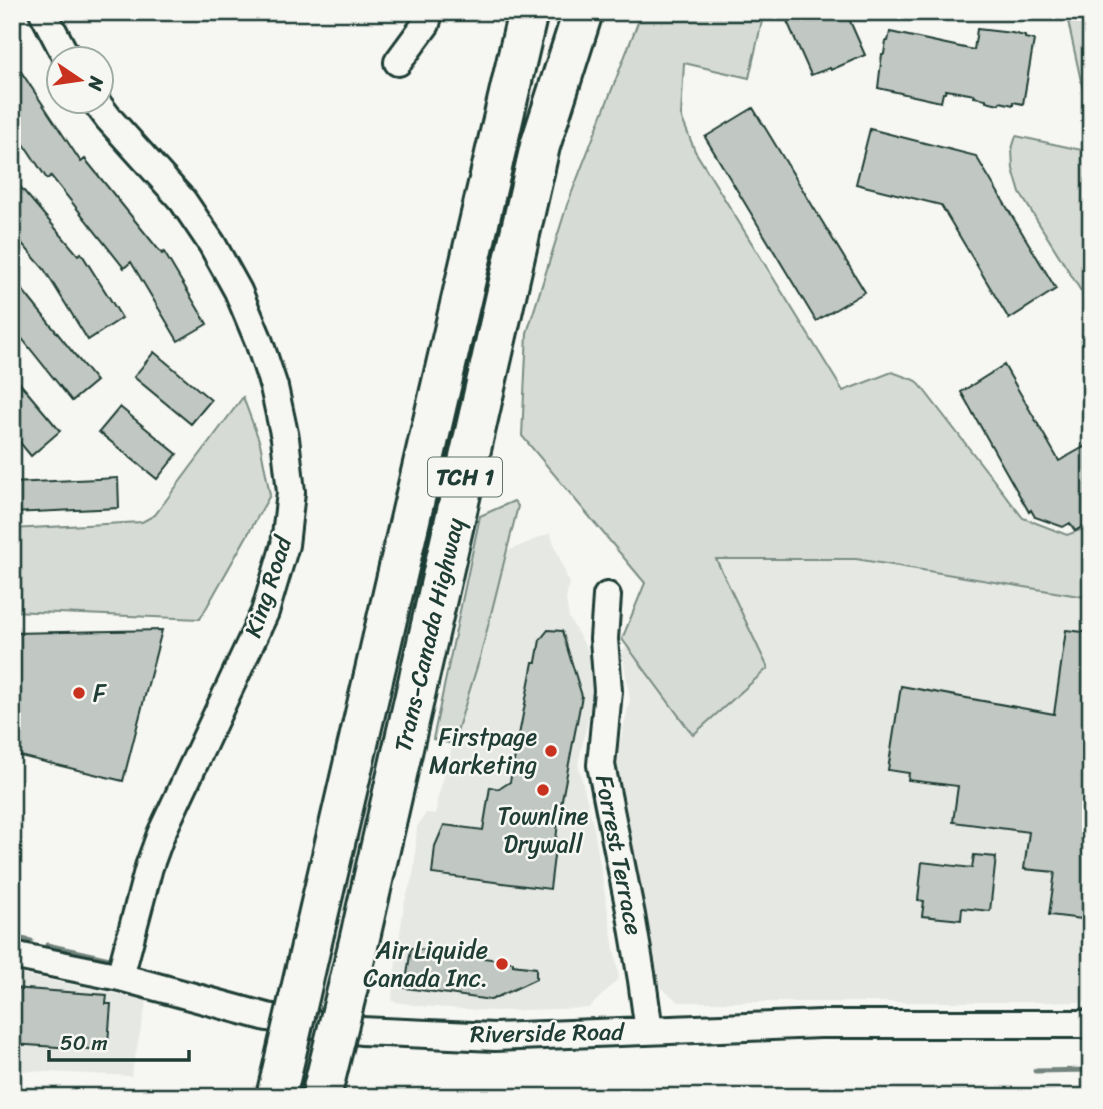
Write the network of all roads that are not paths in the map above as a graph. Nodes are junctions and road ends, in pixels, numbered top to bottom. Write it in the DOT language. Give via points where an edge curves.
graph roads {
  1 [pos="43,12"];
  2 [pos="429,12"];
  3 [pos="528,12"];
  4 [pos="583,12"];
  5 [pos="61,46"];
  6 [pos="398,62"];
  7 [pos="107,116"];
  8 [pos="607,596"];
  9 [pos="12,955"];
  10 [pos="121,977"];
  11 [pos="1091,1024"];
  12 [pos="649,1031"];
  13 [pos="276,1097"];
  14 [pos="321,1097"];
  1 -- 5 [label="street"];
  2 -- 6 [label="street" via="426,24"];
  3 -- 13 [label="highway, Trans-Canada Highway / TCH 1, bridge"];
  4 -- 14 [label="highway, Trans-Canada Highway / TCH 1, bridge" via="540,146"];
  7 -- 10 [label="street, King Road" via="183,201 238,291 274,387 291,492 285,545 265,612 161,834"];
  8 -- 12 [label="street, Forrest Terrace" via="608,691 601,765"];
  9 -- 10 [label="street, Riverside Road"];
  10 -- 12 [label="street, Riverside Road" via="267,1017 361,1031 495,1037"];
  11 -- 12 [label="street, Riverside Road" via="820,1024"];
}
